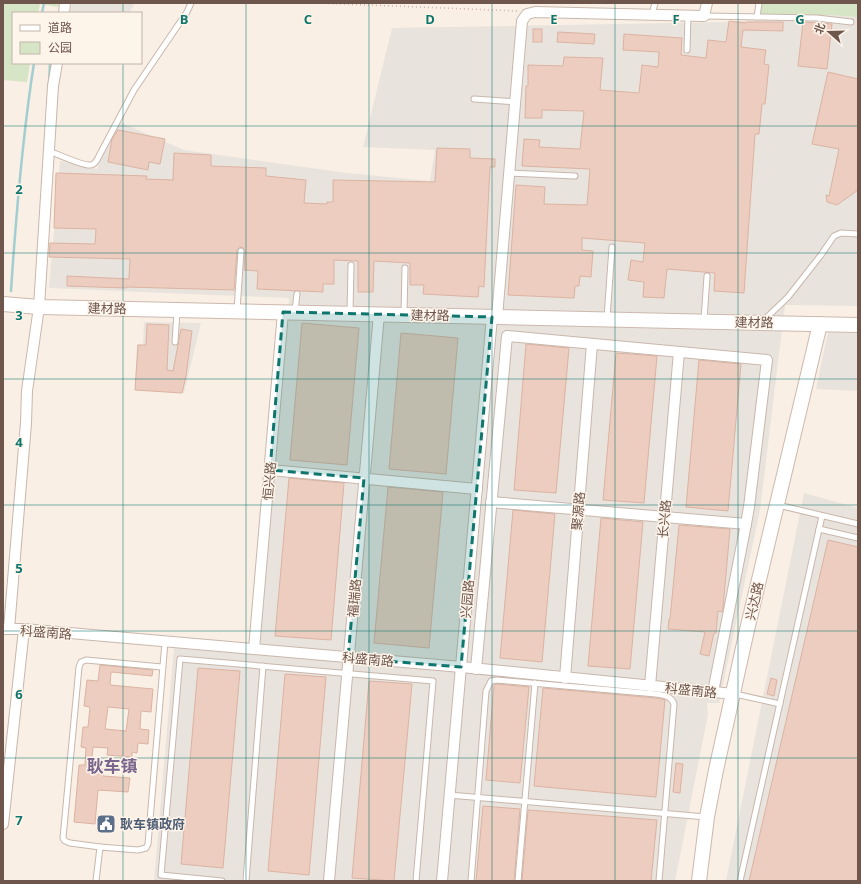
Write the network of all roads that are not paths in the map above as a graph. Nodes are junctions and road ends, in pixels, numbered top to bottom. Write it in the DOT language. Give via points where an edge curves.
graph roads {
  1 [pos="191,3"];
  2 [pos="655,3"];
  3 [pos="707,3"];
  4 [pos="759,3"];
  5 [pos="652,14"];
  6 [pos="688,15"];
  7 [pos="704,16"];
  8 [pos="757,17"];
  9 [pos="851,22"];
  10 [pos="687,50"];
  11 [pos="57,64"];
  12 [pos="474,99"];
  13 [pos="516,102"];
  14 [pos="49,151"];
  15 [pos="509,173"];
  16 [pos="575,176"];
  17 [pos="858,234"];
  18 [pos="612,247"];
  19 [pos="241,251"];
  20 [pos="351,265"];
  21 [pos="405,268"];
  22 [pos="708,276"];
  23 [pos="297,294"];
  24 [pos="3,304"];
  25 [pos="39,307"];
  26 [pos="177,310"];
  27 [pos="237,311"];
  28 [pos="289,312"];
  29 [pos="350,314"];
  30 [pos="379,314"];
  31 [pos="404,315"];
  32 [pos="494,317"];
  33 [pos="607,319"];
  34 [pos="704,321"];
  35 [pos="761,323"];
  36 [pos="820,324"];
  37 [pos="858,325"];
  38 [pos="175,342"];
  39 [pos="592,344"];
  40 [pos="679,352"];
  41 [pos="270,470"];
  42 [pos="364,478"];
  43 [pos="477,489"];
  44 [pos="491,502"];
  45 [pos="777,505"];
  46 [pos="578,510"];
  47 [pos="822,516"];
  48 [pos="665,517"];
  49 [pos="746,524"];
  50 [pos="858,524"];
  51 [pos="820,529"];
  52 [pos="858,538"];
  53 [pos="6,629"];
  54 [pos="24,629"];
  55 [pos="165,642"];
  56 [pos="254,649"];
  57 [pos="348,658"];
  58 [pos="262,666"];
  59 [pos="162,667"];
  60 [pos="461,668"];
  61 [pos="476,669"];
  62 [pos="347,673"];
  63 [pos="565,678"];
  64 [pos="535,683"];
  65 [pos="650,686"];
  66 [pos="713,692"];
  67 [pos="734,694"];
  68 [pos="780,704"];
  69 [pos="449,795"];
  70 [pos="477,798"];
  71 [pos="524,802"];
  72 [pos="665,813"];
  73 [pos="708,817"];
  74 [pos="3,824"];
  75 [pos="100,846"];
  76 [pos="96,881"];
  77 [pos="222,881"];
  78 [pos="246,881"];
  79 [pos="329,881"];
  80 [pos="416,881"];
  81 [pos="442,881"];
  82 [pos="470,881"];
  83 [pos="518,881"];
  84 [pos="660,881"];
  85 [pos="699,881"];
  86 [pos="740,881"];
  1 -- 14 [label="lane" via="134,90 94,164 83,164"];
  2 -- 5 [label="lane"];
  3 -- 7 [label="street"];
  4 -- 8 [label="lane"];
  5 -- 6 [label="street"];
  5 -- 13 [label="street, 兴园路" via="527,14 522,21"];
  6 -- 7 [label="street"];
  6 -- 10 [label="lane"];
  7 -- 8 [label="lane"];
  8 -- 9 [label="lane" via="817,18"];
  11 -- 14 [label="street"];
  12 -- 13 [label="lane"];
  13 -- 15 [label="street, 兴园路"];
  14 -- 25 [label="street"];
  15 -- 16 [label="lane"];
  15 -- 32 [label="street, 兴园路"];
  17 -- 35 [label="lane" via="841,232 834,236 788,297"];
  18 -- 33 [label="lane"];
  19 -- 27 [label="lane"];
  20 -- 29 [label="lane"];
  21 -- 31 [label="lane"];
  22 -- 34 [label="lane"];
  23 -- 28 [label="lane"];
  24 -- 25 [label="street, 建材路"];
  25 -- 26 [label="street, 建材路"];
  25 -- 53 [label="street" via="27,391"];
  26 -- 27 [label="street, 建材路"];
  26 -- 38 [label="lane"];
  27 -- 28 [label="street, 建材路"];
  28 -- 29 [label="street, 建材路"];
  28 -- 41 [label="street, 恒兴路"];
  29 -- 30 [label="street, 建材路"];
  30 -- 31 [label="street, 建材路"];
  30 -- 42 [label="street, 福瑞路"];
  31 -- 32 [label="street, 建材路"];
  32 -- 33 [label="street, 建材路"];
  32 -- 43 [label="street, 兴园路"];
  33 -- 34 [label="street, 建材路"];
  34 -- 35 [label="street, 建材路"];
  35 -- 36 [label="street, 建材路"];
  36 -- 37 [label="street, 建材路"];
  36 -- 45 [label="street, 兴达路"];
  39 -- 40 [label="street"];
  39 -- 44 [label="street" via="507,336"];
  39 -- 46 [label="street, 聚源路"];
  40 -- 48 [label="street, 长兴路"];
  40 -- 49 [label="street" via="766,360"];
  41 -- 42 [label="street"];
  41 -- 56 [label="street, 恒兴路"];
  42 -- 43 [label="street"];
  42 -- 57 [label="street, 福瑞路"];
  43 -- 60 [label="street, 兴园路"];
  44 -- 46 [label="street"];
  44 -- 61 [label="street"];
  45 -- 47 [label="lane"];
  45 -- 67 [label="street, 兴达路"];
  46 -- 48 [label="street"];
  46 -- 63 [label="street, 聚源路"];
  47 -- 50 [label="lane"];
  47 -- 51 [label="lane"];
  48 -- 49 [label="street"];
  48 -- 65 [label="street, 长兴路"];
  49 -- 66 [label="street"];
  51 -- 52 [label="lane"];
  51 -- 68 [label="lane"];
  53 -- 54 [label="street, 科盛南路"];
  54 -- 55 [label="street, 科盛南路"];
  54 -- 74 [label="street"];
  55 -- 56 [label="street, 科盛南路"];
  55 -- 59 [label="lane"];
  56 -- 57 [label="street, 科盛南路"];
  57 -- 60 [label="street, 科盛南路"];
  57 -- 62 [label="street, 福瑞路"];
  58 -- 62 [label="lane"];
  58 -- 77 [label="lane" via="180,659 161,875"];
  58 -- 78 [label="lane"];
  59 -- 75 [label="lane" via="148,844 146,848 138,850"];
  59 -- 75 [label="lane" via="86,660 79,666 63,838 70,843"];
  60 -- 61 [label="street, 科盛南路"];
  60 -- 69 [label="street, 兴园路"];
  61 -- 63 [label="street, 科盛南路"];
  62 -- 79 [label="street, 福瑞路"];
  62 -- 80 [label="lane" via="433,680"];
  63 -- 65 [label="street, 科盛南路"];
  64 -- 70 [label="lane" via="497,680 488,686"];
  64 -- 71 [label="lane"];
  64 -- 72 [label="lane" via="664,695 673,701"];
  65 -- 66 [label="street, 科盛南路"];
  66 -- 67 [label="street, 科盛南路"];
  67 -- 68 [label="lane"];
  67 -- 73 [label="street, 兴达路"];
  68 -- 86 [label="lane"];
  69 -- 70 [label="lane"];
  69 -- 81 [label="street, 兴园路"];
  70 -- 71 [label="lane"];
  70 -- 82 [label="lane"];
  71 -- 72 [label="lane"];
  71 -- 83 [label="lane"];
  72 -- 73 [label="lane"];
  72 -- 84 [label="lane"];
  73 -- 85 [label="street, 兴达路"];
  75 -- 76 [label="lane"];
}
